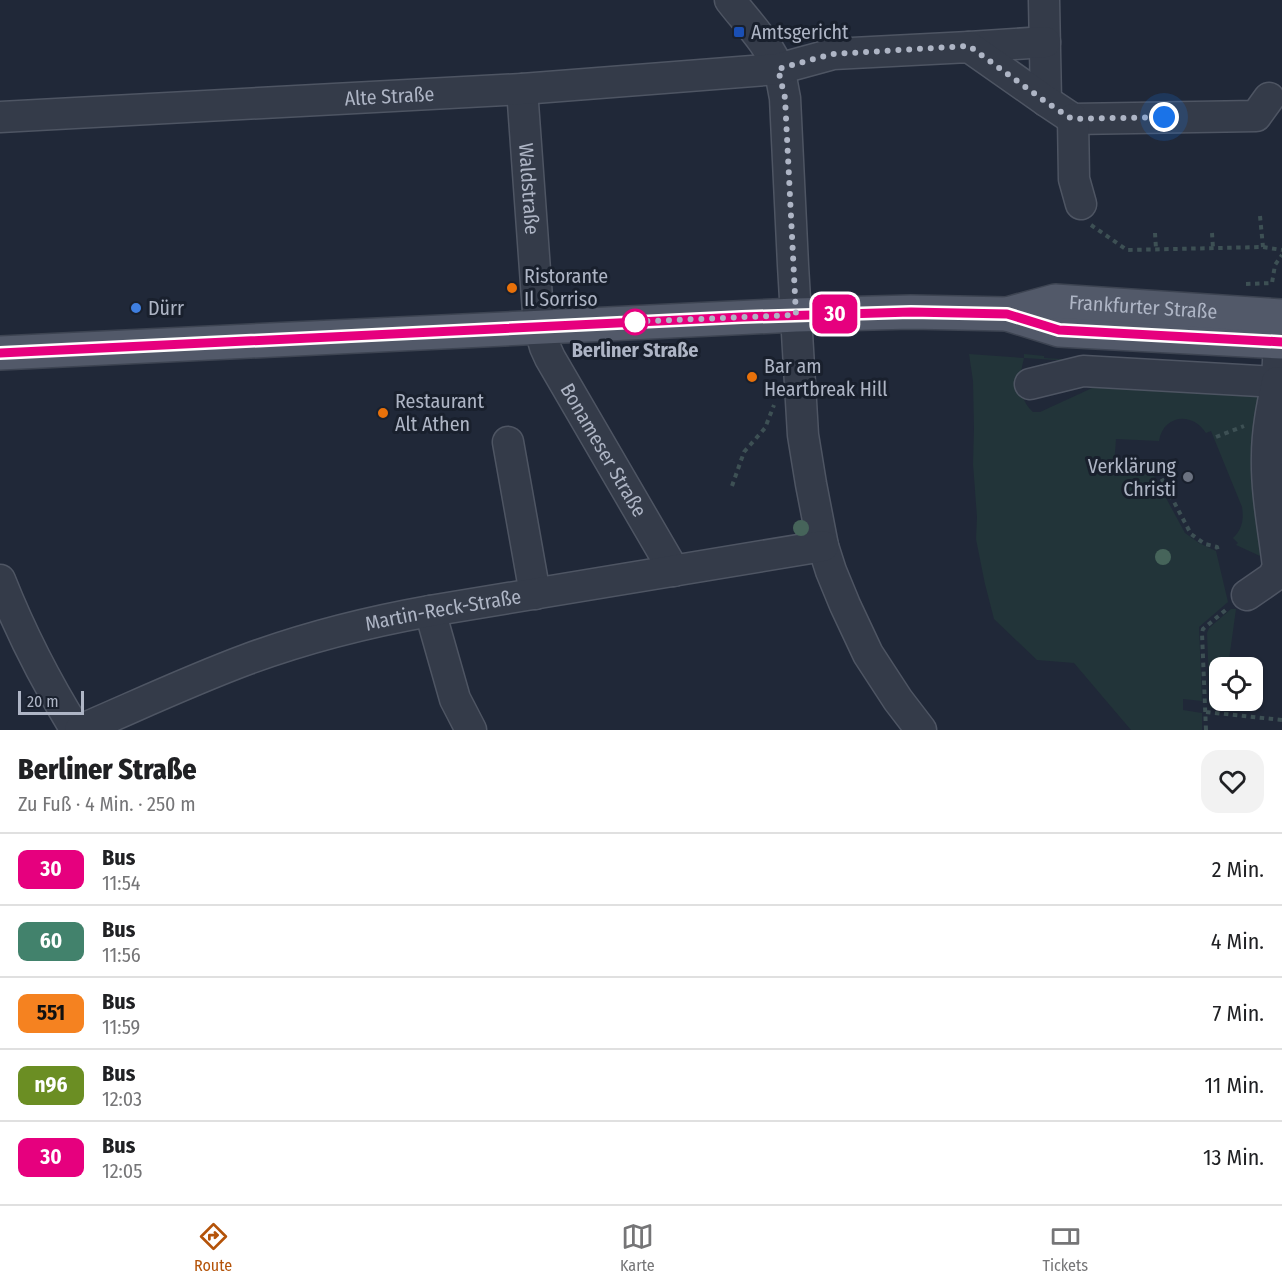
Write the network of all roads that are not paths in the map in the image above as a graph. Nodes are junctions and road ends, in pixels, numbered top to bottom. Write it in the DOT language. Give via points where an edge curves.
graph roads {
  1 [pos="730,0"];
  2 [pos="1044,0"];
  3 [pos="1045,42"];
  4 [pos="969,46"];
  5 [pos="778,69"];
  6 [pos="522,89"];
  7 [pos="1269,98"];
  8 [pos="1046,102"];
  9 [pos="0,117"];
  10 [pos="1072,119"];
  11 [pos="1081,204"];
  12 [pos="796,315"];
  13 [pos="539,326"];
  14 [pos="1281,329"];
  15 [pos="0,352"];
  16 [pos="1277,382"];
  17 [pos="1030,384"];
  18 [pos="508,442"];
  19 [pos="823,546"];
  20 [pos="674,571"];
  21 [pos="0,580"];
  22 [pos="535,594"];
  23 [pos="1247,595"];
  24 [pos="430,611"];
  25 [pos="78,730"];
  26 [pos="471,730"];
  27 [pos="921,730"];
  1 -- 5 [label="street" via="757,33"];
  2 -- 3 [label="street"];
  3 -- 4 [label="street, Alte Straße"];
  3 -- 8 [label="street"];
  4 -- 5 [label="street, Alte Straße" via="832,54"];
  4 -- 8 [label="street"];
  5 -- 6 [label="street, Alte Straße"];
  5 -- 12 [label="street" via="785,98"];
  6 -- 9 [label="street, Alte Straße"];
  6 -- 13 [label="street, Waldstraße"];
  7 -- 10 [label="street" via="1256,116"];
  8 -- 10 [label="street"];
  10 -- 11 [label="street" via="1074,179"];
  12 -- 13 [label="main road, Frankfurter Straße"];
  12 -- 14 [label="main road, Frankfurter Straße" via="1007,314 1055,302"];
  12 -- 19 [label="street" via="806,453"];
  13 -- 15 [label="main road, Frankfurter Straße"];
  13 -- 20 [label="street, Bonameser Straße" via="550,358"];
  14 -- 16 [label="street"];
  16 -- 17 [label="street" via="1083,371"];
  16 -- 23 [label="street" via="1267,456 1278,567 1273,577"];
  18 -- 22 [label="street"];
  19 -- 20 [label="street, Martin-Reck-Straße"];
  19 -- 27 [label="street" via="868,654"];
  20 -- 22 [label="street, Martin-Reck-Straße"];
  21 -- 25 [label="street" via="35,659"];
  22 -- 24 [label="street, Martin-Reck-Straße"];
  24 -- 25 [label="street, Martin-Reck-Straße" via="338,630 269,652"];
  24 -- 26 [label="street" via="455,699"];
}
